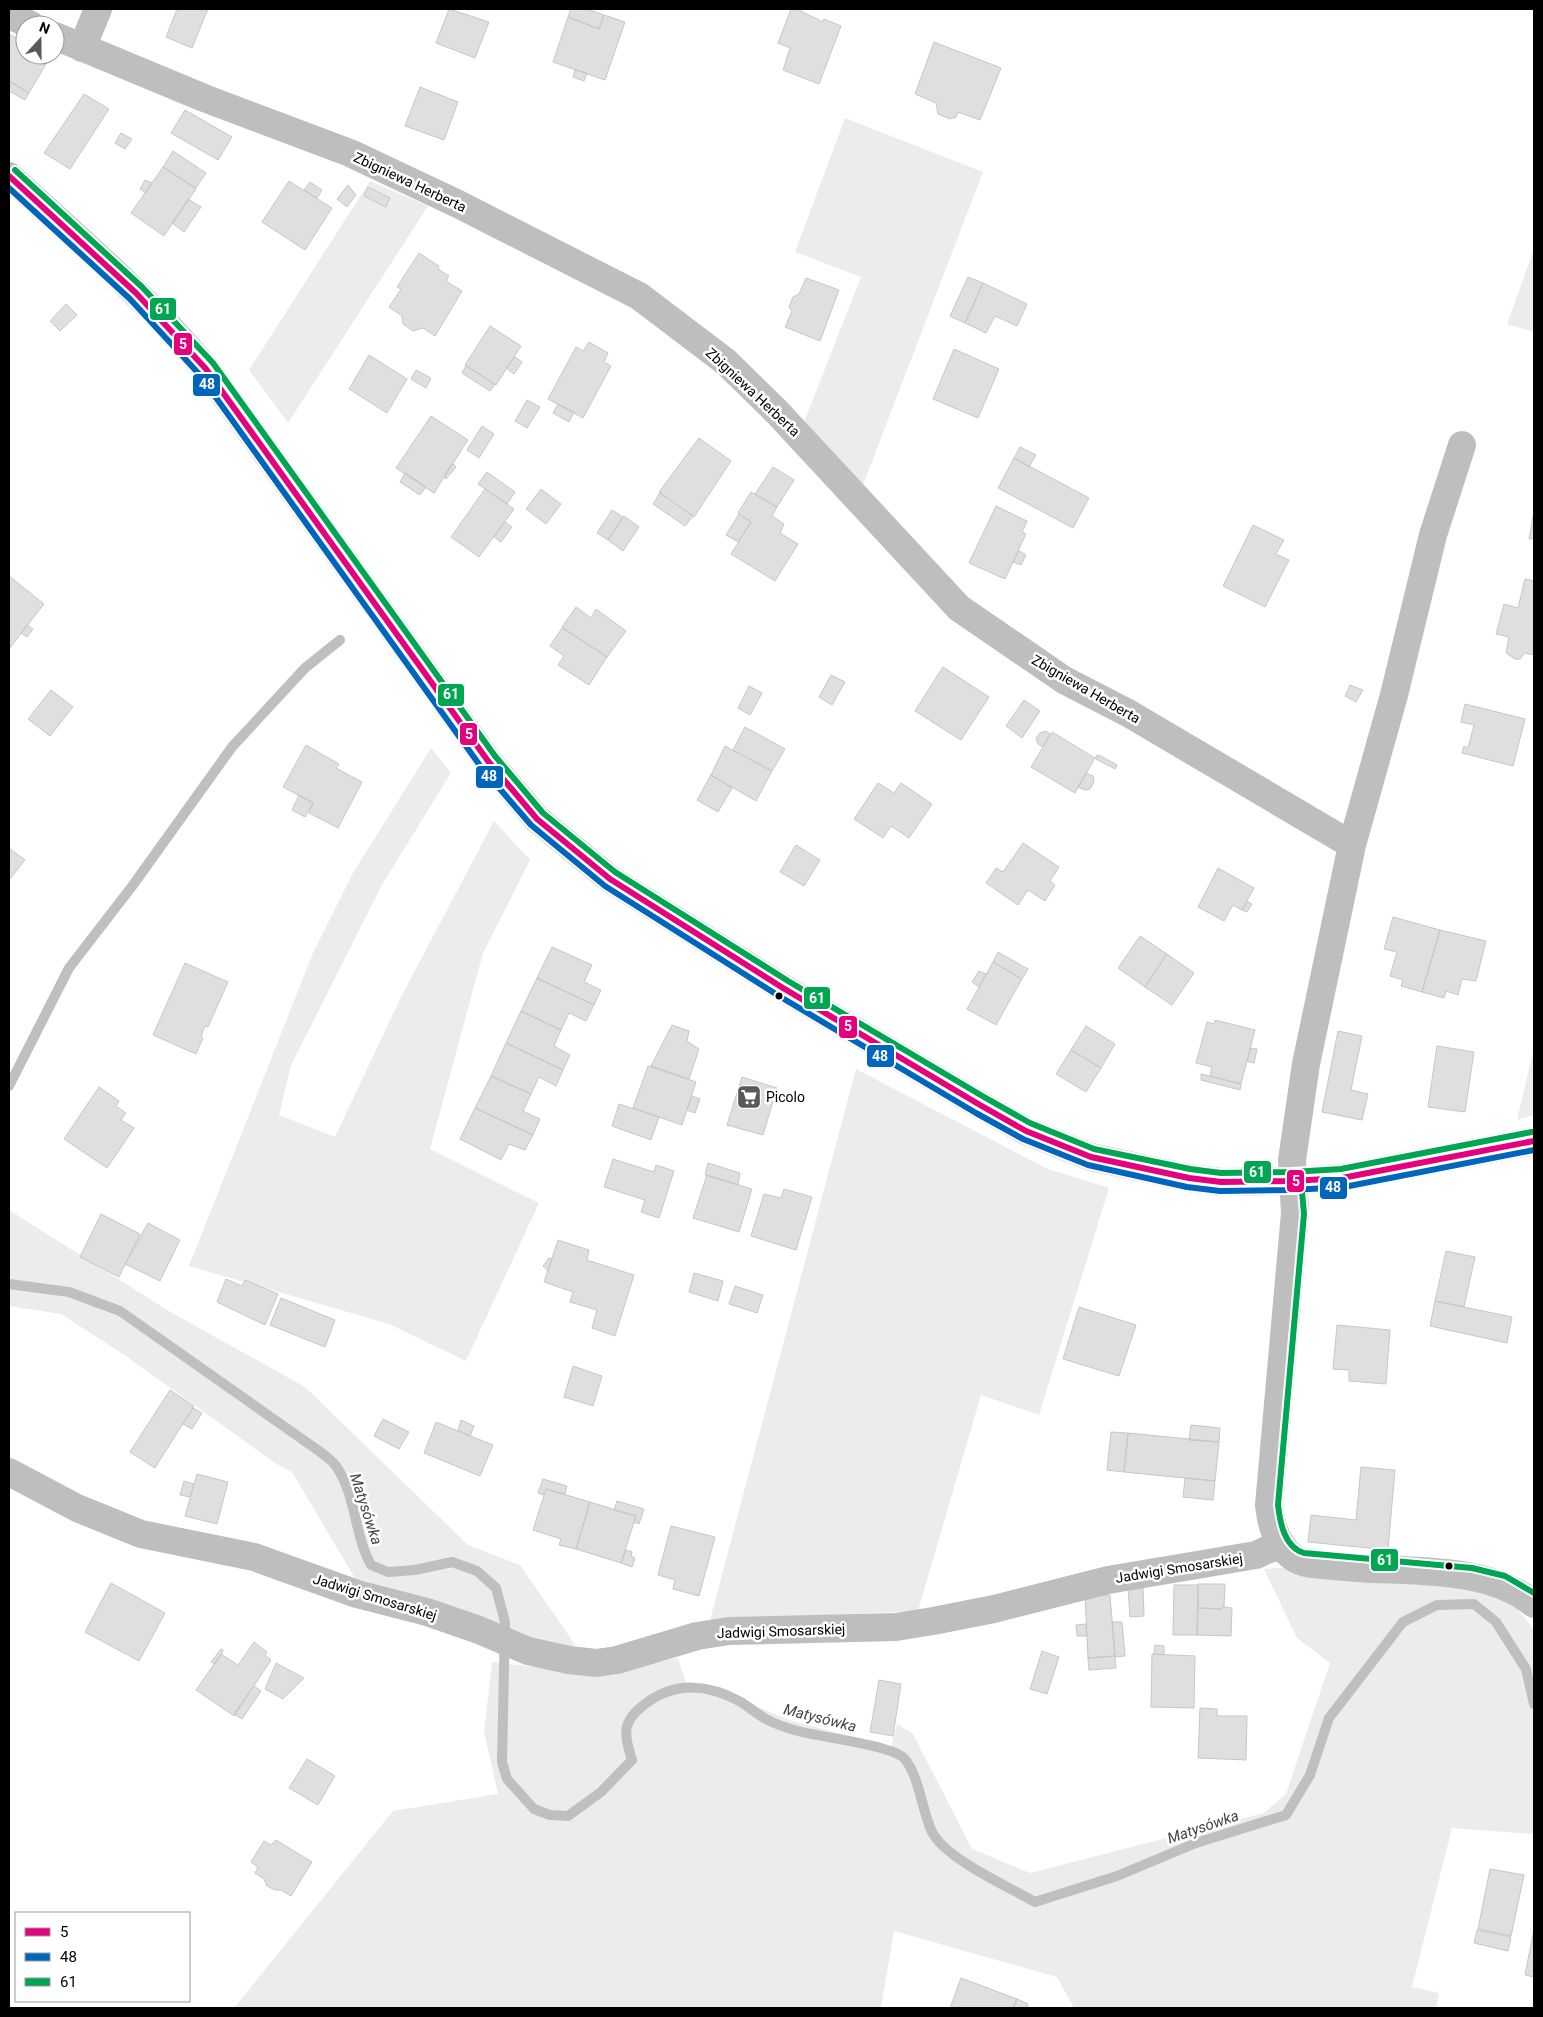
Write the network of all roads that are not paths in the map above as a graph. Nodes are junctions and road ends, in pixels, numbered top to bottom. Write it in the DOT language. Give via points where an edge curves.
graph roads {
  1 [pos="98,9"];
  2 [pos="65,40"];
  3 [pos="82,48"];
  4 [pos="9,176"];
  5 [pos="1462,445"];
  6 [pos="1352,845"];
  7 [pos="1534,1142"];
  8 [pos="1292,1181"];
  9 [pos="9,1472"];
  10 [pos="1280,1544"];
  11 [pos="1534,1604"];
  1 -- 3 [label="street"];
  2 -- 3 [label="street, Zbigniewa Herberta"];
  3 -- 6 [label="street, Zbigniewa Herberta" via="350,153 639,296 726,362 777,412 959,608 1064,680 1128,712"];
  4 -- 8 [label="street" via="132,288 188,347 244,420 488,761 537,818 603,873 679,924 875,1044 1042,1138 1091,1157 1189,1178 1221,1182"];
  5 -- 6 [label="street" via="1433,535 1394,695"];
  6 -- 8 [label="street" via="1306,1064"];
  7 -- 8 [label="street" via="1342,1178"];
  8 -- 10 [label="street" via="1295,1213 1269,1504 1271,1524"];
  9 -- 10 [label="street, Jadwigi Smosarskiej" via="77,1508 141,1534 254,1557 357,1594 427,1612 528,1651 596,1663 617,1660 696,1636 729,1631 896,1627 994,1609 1108,1580 1256,1555"];
  10 -- 11 [label="street" via="1294,1559 1314,1564 1470,1576 1502,1584"];
}
